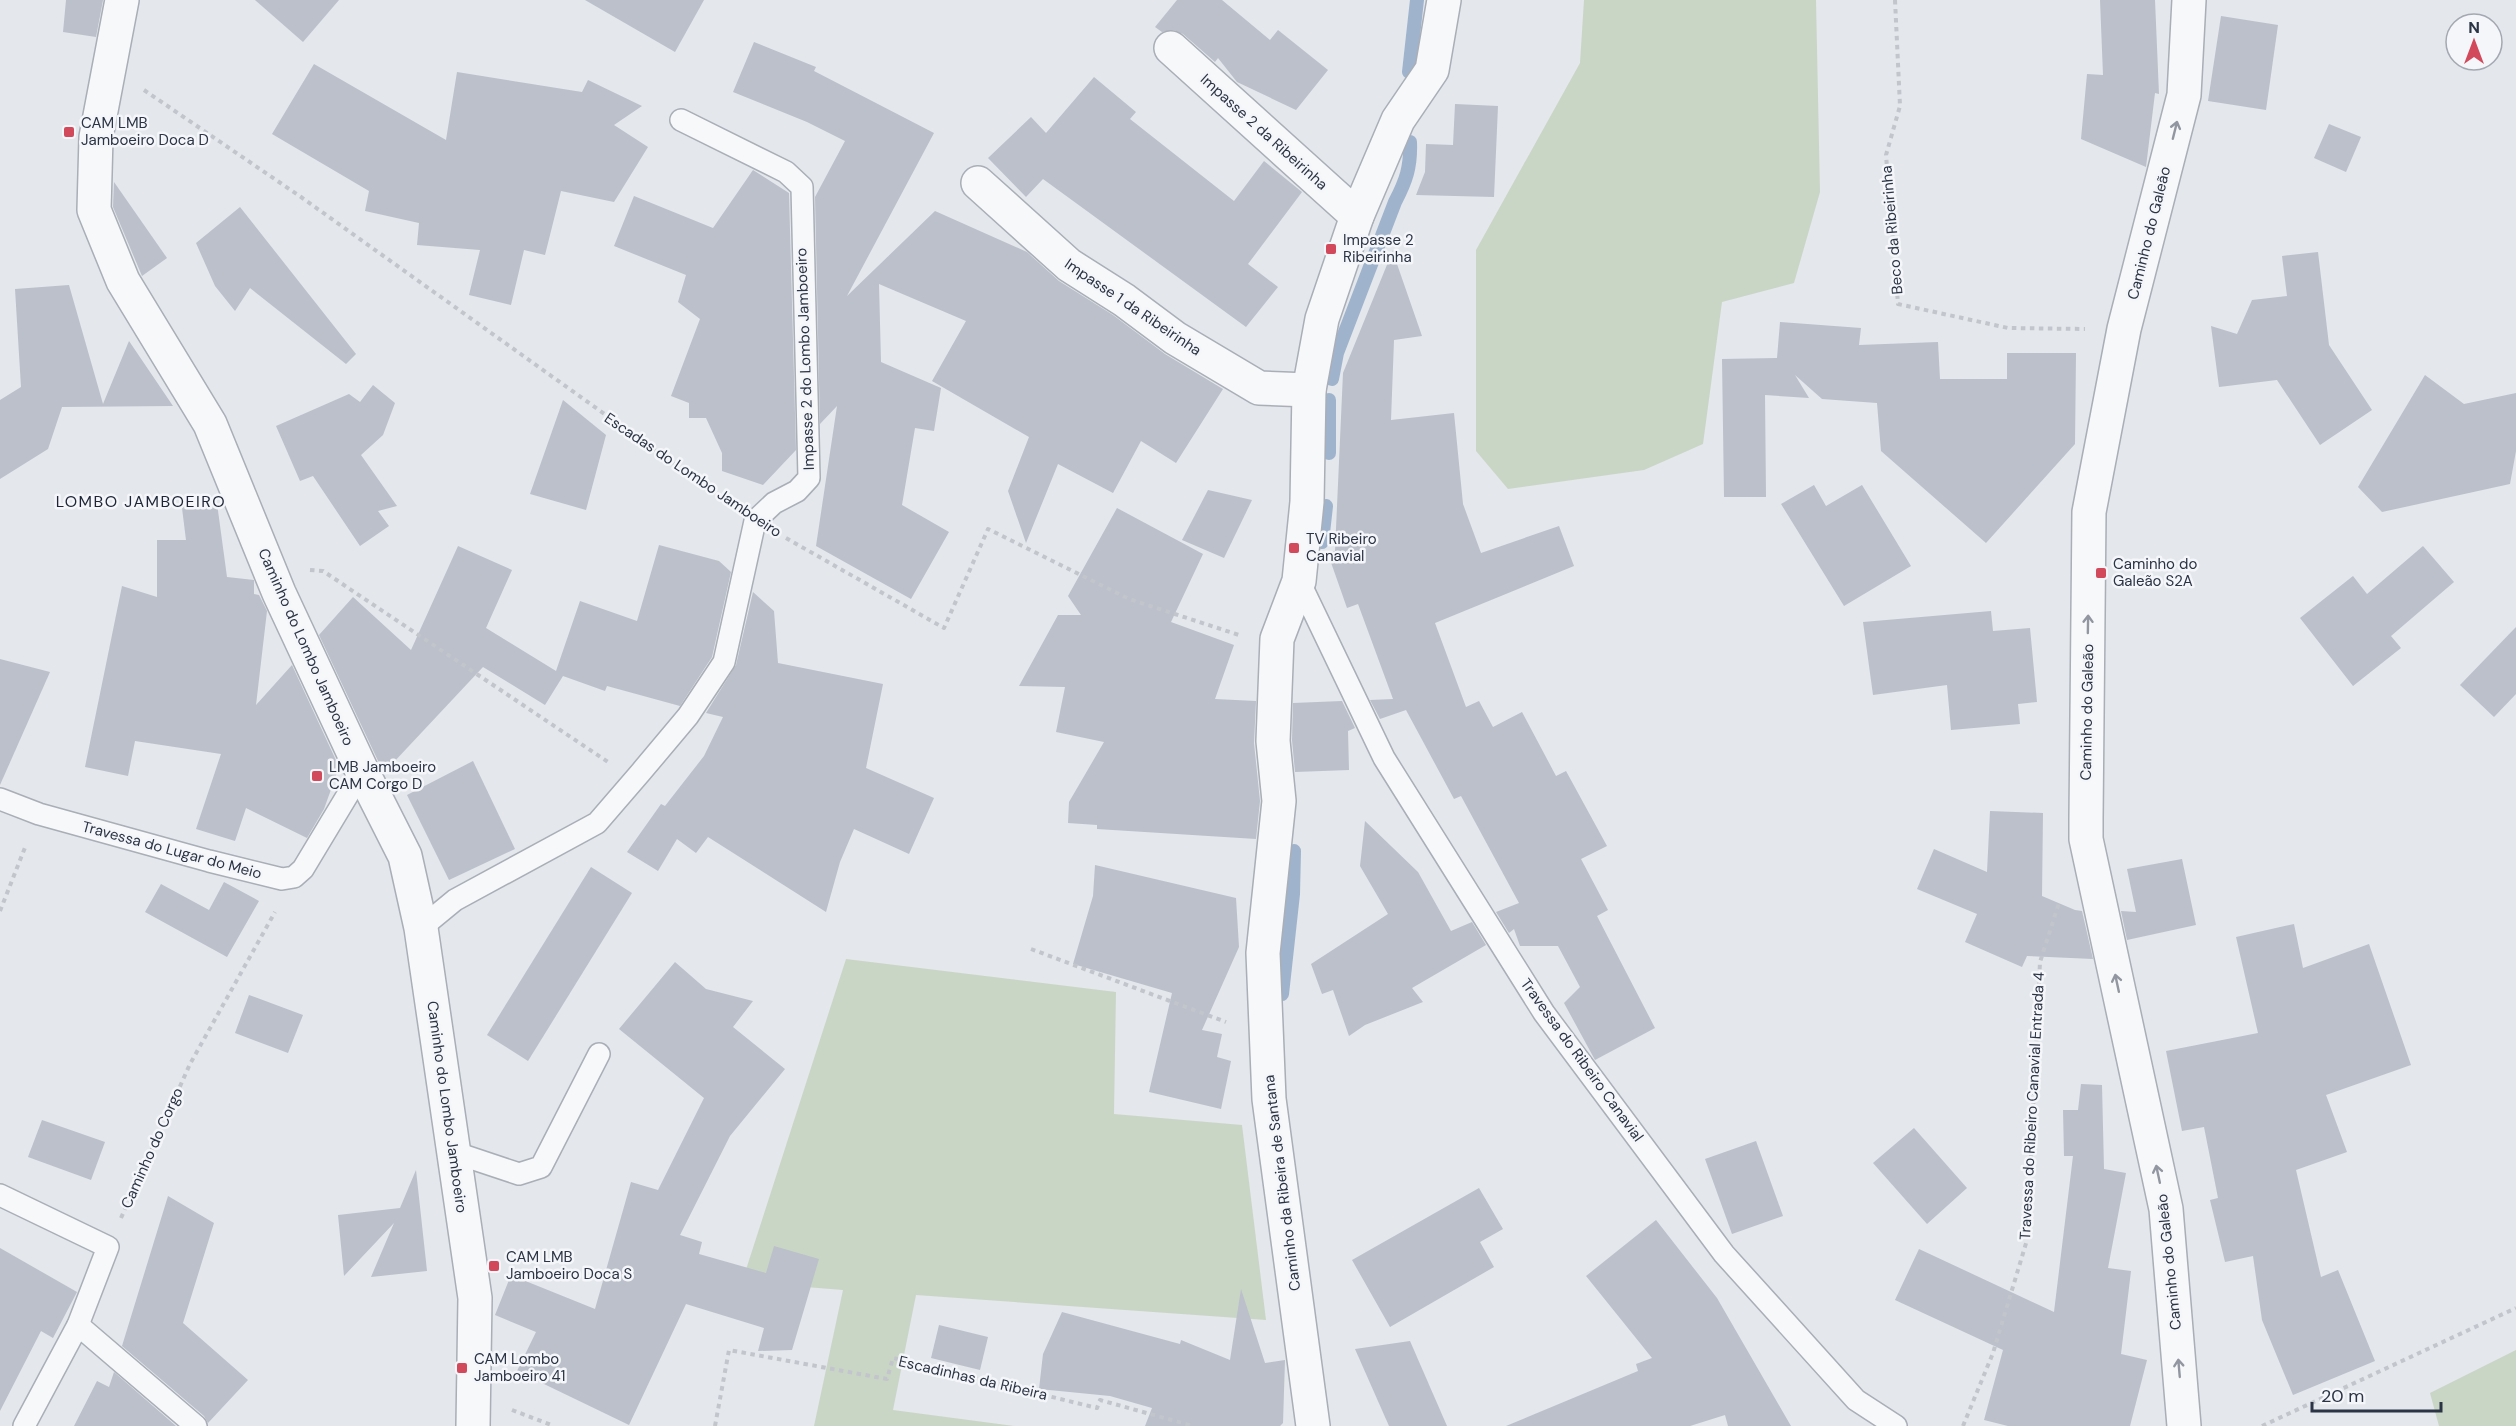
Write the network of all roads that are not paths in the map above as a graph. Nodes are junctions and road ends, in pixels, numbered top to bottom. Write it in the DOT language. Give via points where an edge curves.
graph roads {
  1 [pos="122,0"];
  2 [pos="1444,0"];
  3 [pos="2189,0"];
  4 [pos="1171,48"];
  5 [pos="681,120"];
  6 [pos="978,183"];
  7 [pos="1357,216"];
  8 [pos="1309,390"];
  9 [pos="1299,581"];
  10 [pos="362,771"];
  11 [pos="0,800"];
  12 [pos="421,928"];
  13 [pos="599,1054"];
  14 [pos="453,1152"];
  15 [pos="0,1195"];
  16 [pos="78,1325"];
  17 [pos="24,1426"];
  18 [pos="196,1426"];
  19 [pos="473,1426"];
  20 [pos="1313,1426"];
  21 [pos="1896,1426"];
  22 [pos="2184,1426"];
  1 -- 10 [label="street, Caminho do Lombo Jamboeiro" via="96,137 94,210 123,281 210,424 279,593"];
  2 -- 7 [label="street, Caminho da Ribeira de Santana" via="1432,70 1398,120"];
  22 -- 3 [label="street, Caminho do Galeão, one-way" via="2166,1209 2086,839 2089,512 2124,329 2184,94"];
  4 -- 7 [label="street, Impasse 2 da Ribeirinha"];
  5 -- 12 [label="lane, Impasse 2 do Lombo Jamboeiro" via="786,172 802,188 809,478 755,520 724,662 688,716 635,779 597,823 455,900"];
  6 -- 8 [label="street, Impasse 1 da Ribeirinha" via="1069,265 1175,338 1259,388"];
  7 -- 8 [label="street, Caminho da Ribeira de Santana" via="1322,319"];
  8 -- 9 [label="street, Caminho da Ribeira de Santana" via="1307,502"];
  9 -- 20 [label="street, Caminho da Ribeira de Santana" via="1277,639 1273,741 1279,801 1263,953 1269,1099"];
  9 -- 21 [label="lane, Travessa do Ribeiro Canavial" via="1384,758 1544,1013 1724,1254 1856,1400"];
  10 -- 11 [label="lane, Travessa do Lugar do Meio" via="303,869 294,877 261,876"];
  10 -- 12 [label="street, Caminho do Lombo Jamboeiro" via="405,856"];
  12 -- 14 [label="street, Caminho do Lombo Jamboeiro"];
  13 -- 14 [label="lane" via="541,1167 519,1174"];
  14 -- 19 [label="street, Caminho do Lombo Jamboeiro" via="475,1298"];
  15 -- 16 [label="lane" via="108,1247"];
  16 -- 17 [label="lane"];
  16 -- 18 [label="lane"];
}
